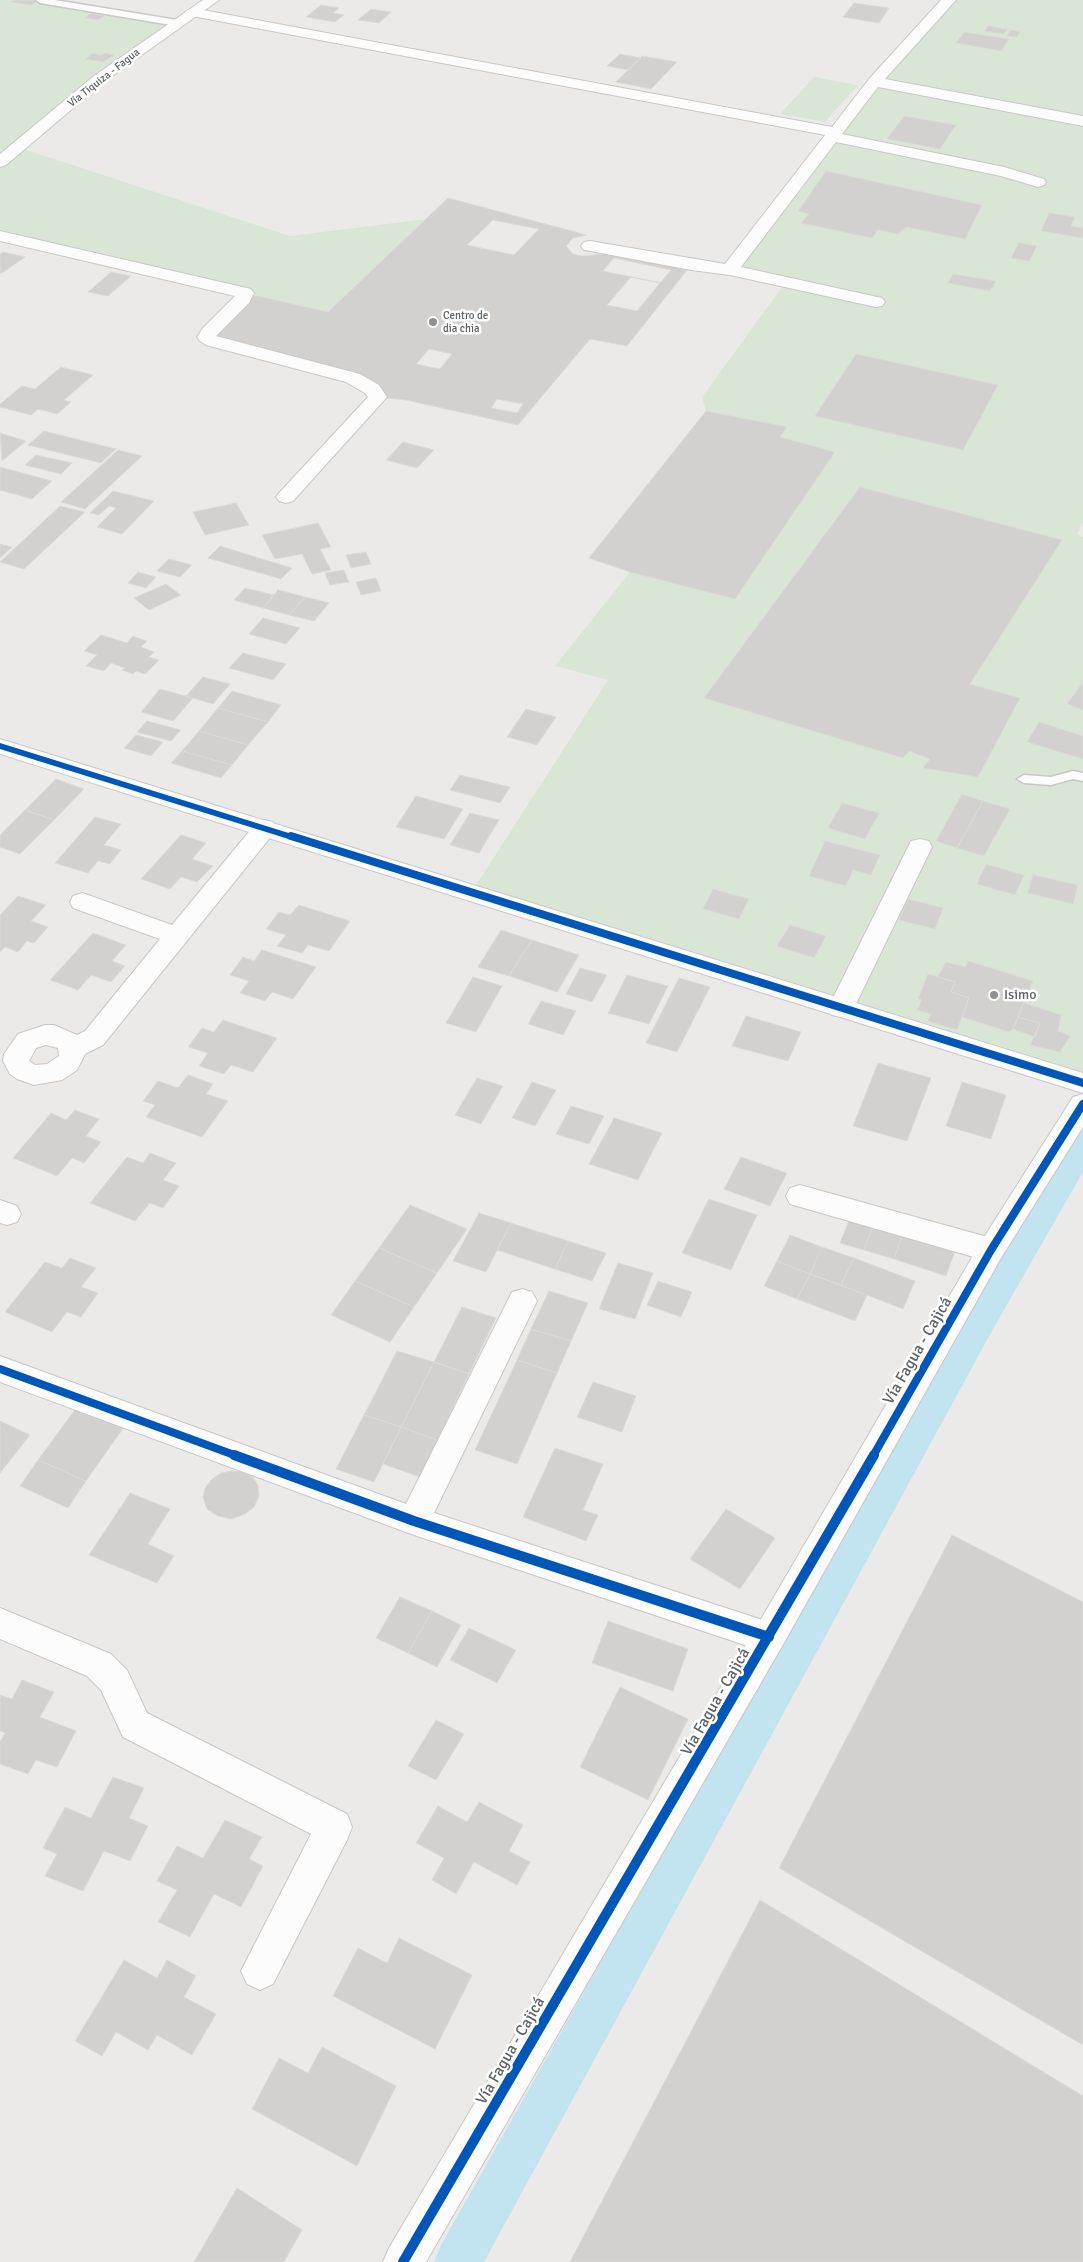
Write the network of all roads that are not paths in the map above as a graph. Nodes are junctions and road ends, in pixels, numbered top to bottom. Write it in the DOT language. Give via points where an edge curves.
graph roads {
  1 [pos="40,0"];
  2 [pos="212,0"];
  3 [pos="949,0"];
  4 [pos="192,12"];
  5 [pos="177,23"];
  6 [pos="874,82"];
  7 [pos="1083,121"];
  8 [pos="834,135"];
  9 [pos="0,162"];
  10 [pos="1038,182"];
  11 [pos="0,236"];
  12 [pos="590,246"];
  13 [pos="730,270"];
  14 [pos="876,302"];
  15 [pos="286,496"];
  16 [pos="0,746"];
  17 [pos="1083,777"];
  18 [pos="1024,779"];
  19 [pos="265,828"];
  20 [pos="920,847"];
  21 [pos="82,902"];
  22 [pos="177,936"];
  23 [pos="841,1008"];
  24 [pos="8,1065"];
  25 [pos="1083,1083"];
  26 [pos="1083,1104"];
  27 [pos="800,1196"];
  28 [pos="991,1250"];
  29 [pos="522,1301"];
  30 [pos="0,1369"];
  31 [pos="414,1521"];
  32 [pos="0,1623"];
  33 [pos="769,1637"];
  34 [pos="260,1971"];
  35 [pos="403,2262"];
  1 -- 5 [label="lane"];
  2 -- 4 [label="street, Vía Tiquiza - Fagua"];
  3 -- 6 [label="street"];
  4 -- 5 [label="street, Vía Tiquiza - Fagua"];
  4 -- 8 [label="street"];
  5 -- 9 [label="street, Vía Tiquiza - Fagua" via="99,79"];
  6 -- 7 [label="street"];
  6 -- 8 [label="street"];
  8 -- 10 [label="street"];
  8 -- 13 [label="street"];
  11 -- 15 [label="street" via="244,293 243,299 209,332 206,337 212,342 353,378 372,388 378,397"];
  12 -- 13 [label="street"];
  13 -- 14 [label="street"];
  16 -- 19 [label="street"];
  17 -- 18 [label="lane" via="1074,775 1051,781"];
  19 -- 22 [label="street"];
  19 -- 23 [label="street"];
  20 -- 23 [label="street"];
  21 -- 22 [label="street"];
  22 -- 24 [label="street" via="94,1038 72,1049 68,1063 53,1073 34,1075"];
  23 -- 25 [label="street"];
  26 -- 28 [label="street, Vía Fagua - Cajicá"];
  27 -- 28 [label="street"];
  28 -- 33 [label="street, Vía Fagua - Cajicá"];
  29 -- 31 [label="street"];
  30 -- 31 [label="street"];
  31 -- 33 [label="street"];
  32 -- 34 [label="street" via="99,1665 115,1681 134,1726 334,1827"];
  33 -- 35 [label="street, Vía Fagua - Cajicá"];
}
